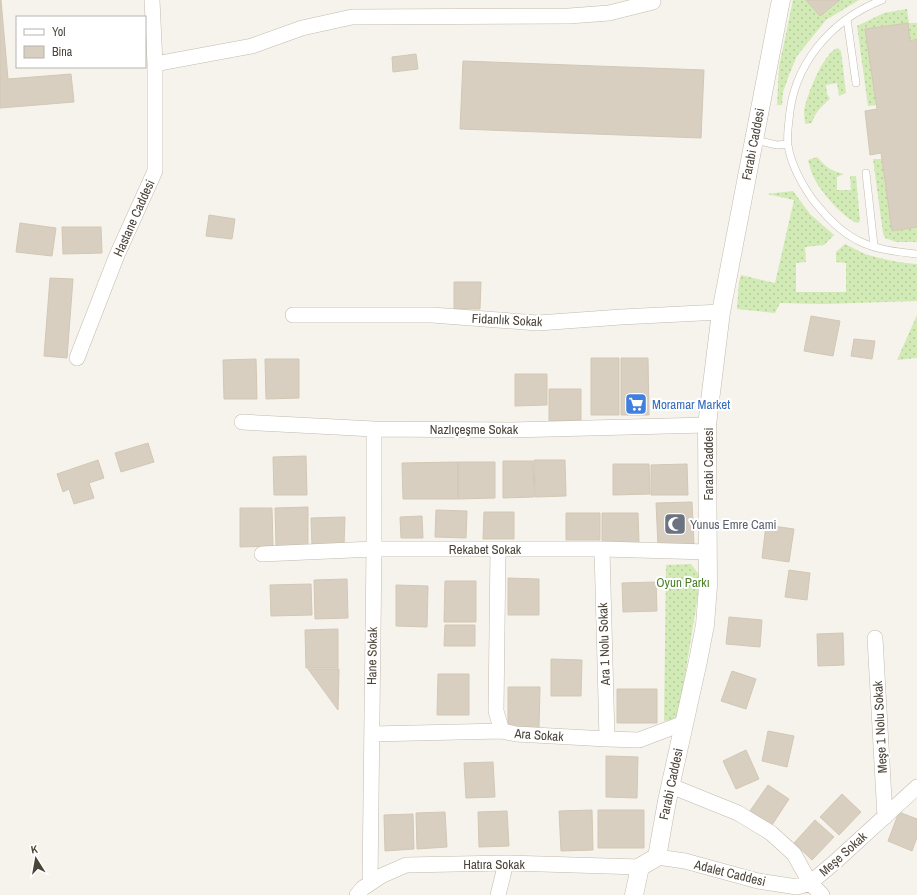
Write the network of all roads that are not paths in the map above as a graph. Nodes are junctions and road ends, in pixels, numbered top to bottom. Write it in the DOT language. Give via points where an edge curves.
graph roads {
  1 [pos="152,0"];
  2 [pos="781,0"];
  3 [pos="882,0"];
  4 [pos="657,1"];
  5 [pos="847,19"];
  6 [pos="155,64"];
  7 [pos="856,83"];
  8 [pos="754,140"];
  9 [pos="788,144"];
  10 [pos="866,173"];
  11 [pos="874,246"];
  12 [pos="917,254"];
  13 [pos="721,312"];
  14 [pos="293,316"];
  15 [pos="77,358"];
  16 [pos="242,422"];
  17 [pos="707,425"];
  18 [pos="374,429"];
  19 [pos="374,549"];
  20 [pos="498,549"];
  21 [pos="602,549"];
  22 [pos="708,552"];
  23 [pos="262,554"];
  24 [pos="875,638"];
  25 [pos="684,723"];
  26 [pos="502,731"];
  27 [pos="372,734"];
  28 [pos="607,739"];
  29 [pos="671,786"];
  30 [pos="917,787"];
  31 [pos="885,817"];
  32 [pos="657,857"];
  33 [pos="506,863"];
  34 [pos="640,867"];
  35 [pos="370,883"];
  36 [pos="810,883"];
  37 [pos="357,895"];
  38 [pos="498,895"];
  39 [pos="634,895"];
  40 [pos="822,895"];
  1 -- 6 [label="street, Hastane Caddesi"];
  2 -- 8 [label="street, Farabi Caddesi"];
  3 -- 5 [label="lane"];
  4 -- 6 [label="street" via="608,13 569,16 352,17 302,28 252,46"];
  5 -- 7 [label="lane"];
  5 -- 9 [label="lane" via="832,30 815,49 800,72 789,110"];
  6 -- 15 [label="street, Hastane Caddesi" via="155,171 117,255"];
  8 -- 9 [label="lane" via="777,146"];
  8 -- 13 [label="street, Farabi Caddesi"];
  9 -- 11 [label="lane" via="794,168 821,210 843,232"];
  10 -- 11 [label="lane"];
  11 -- 12 [label="lane"];
  13 -- 14 [label="street, Fidanlık Sokak" via="538,323 432,315"];
  13 -- 17 [label="street, Farabi Caddesi"];
  16 -- 18 [label="street, Nazlıçeşme Sokak"];
  17 -- 18 [label="street, Nazlıçeşme Sokak" via="511,430"];
  17 -- 22 [label="street, Farabi Caddesi"];
  18 -- 19 [label="street, Hane Sokak"];
  19 -- 20 [label="street, Rekabet Sokak"];
  19 -- 23 [label="street, Rekabet Sokak"];
  19 -- 27 [label="street, Hane Sokak"];
  20 -- 21 [label="street, Rekabet Sokak"];
  20 -- 26 [label="street, Ara Sokak" via="496,711"];
  21 -- 22 [label="street, Rekabet Sokak"];
  21 -- 28 [label="street, Ara 1 Nolu Sokak"];
  22 -- 25 [label="street, Farabi Caddesi" via="705,625"];
  24 -- 31 [label="street, Meşe 1 Nolu Sokak"];
  25 -- 28 [label="street, Ara Sokak" via="639,740"];
  25 -- 29 [label="street, Farabi Caddesi"];
  26 -- 27 [label="street"];
  26 -- 28 [label="street, Ara Sokak"];
  27 -- 35 [label="street, Hane Sokak"];
  29 -- 32 [label="street, Farabi Caddesi"];
  29 -- 36 [label="street, Meşe Sokak" via="738,813 771,834 794,854"];
  30 -- 31 [label="street, Meşe Sokak"];
  31 -- 36 [label="street, Meşe Sokak"];
  32 -- 34 [label="street"];
  32 -- 36 [label="street, Adalet Caddesi" via="685,861 758,881 797,887"];
  33 -- 34 [label="street, Hatıra Sokak"];
  33 -- 35 [label="street, Hatıra Sokak" via="406,865"];
  33 -- 38 [label="street"];
  34 -- 39 [label="street"];
  35 -- 37 [label="street, Hatıra Sokak"];
  36 -- 40 [label="street"];
}
